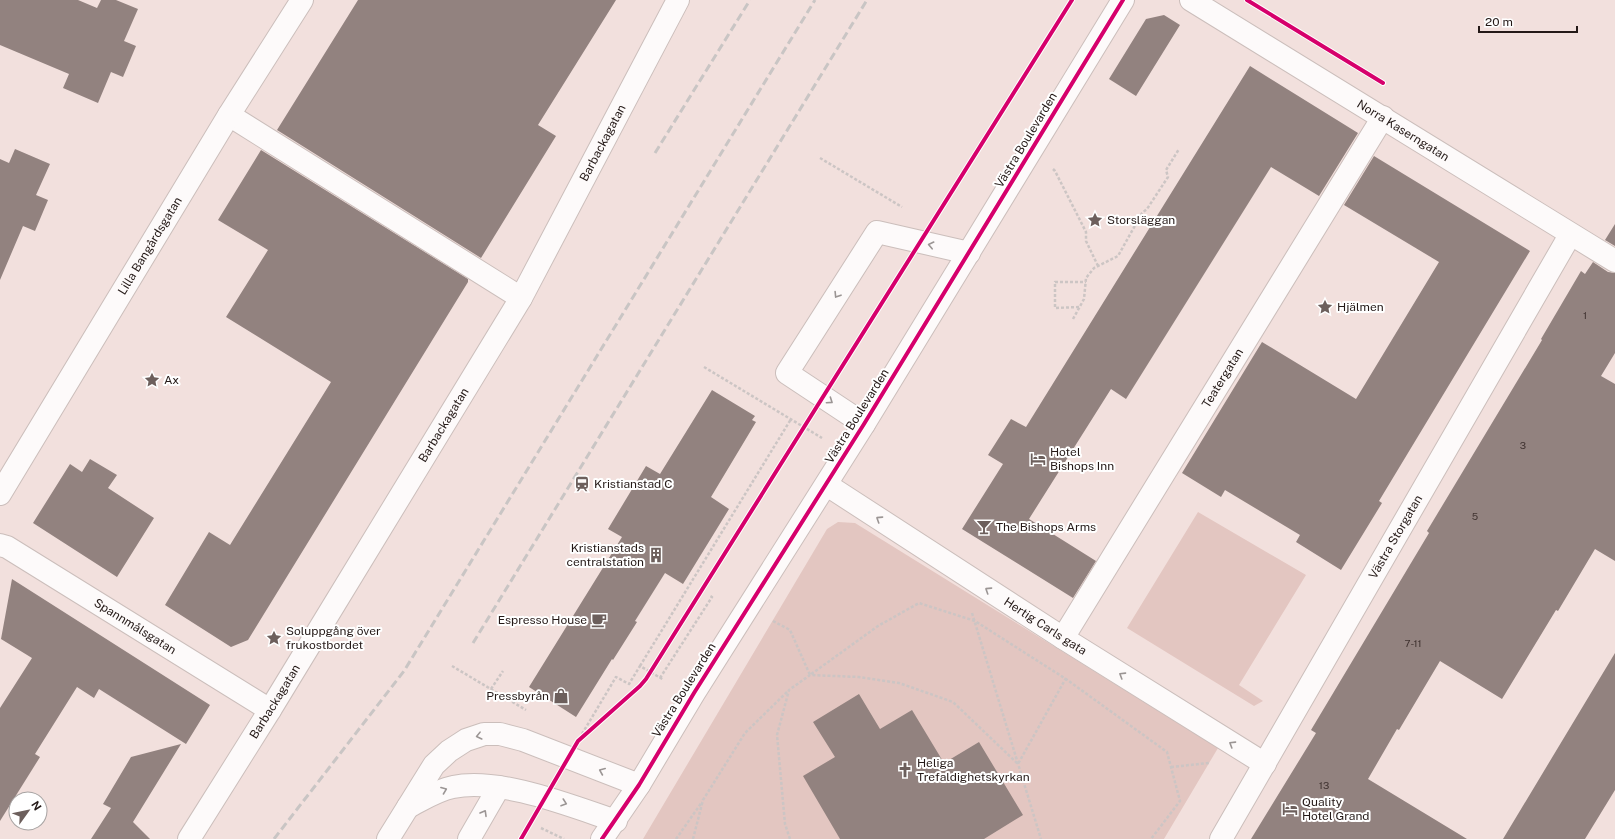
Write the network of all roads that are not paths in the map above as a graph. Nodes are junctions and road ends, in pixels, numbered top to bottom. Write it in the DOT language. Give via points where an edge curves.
graph roads {
  1 [pos="302,0"];
  2 [pos="678,0"];
  3 [pos="1123,0"];
  4 [pos="1191,0"];
  5 [pos="229,115"];
  6 [pos="1383,117"];
  7 [pos="1570,235"];
  8 [pos="969,253"];
  9 [pos="1615,261"];
  10 [pos="521,298"];
  11 [pos="864,424"];
  12 [pos="827,485"];
  13 [pos="0,494"];
  14 [pos="0,545"];
  15 [pos="1063,638"];
  16 [pos="270,710"];
  17 [pos="1265,764"];
  18 [pos="639,785"];
  19 [pos="499,787"];
  20 [pos="408,807"];
  21 [pos="616,821"];
  22 [pos="189,839"];
  23 [pos="388,839"];
  24 [pos="469,839"];
  25 [pos="602,839"];
  26 [pos="1221,839"];
  1 -- 5 [label="street, Lilla Bangårdsgatan"];
  2 -- 10 [label="street, Barbackagatan"];
  3 -- 8 [label="street, Västra Boulevarden"];
  4 -- 6 [label="street, Norra Kaserngatan"];
  5 -- 10 [label="street"];
  5 -- 13 [label="street, Lilla Bangårdsgatan"];
  6 -- 7 [label="street, Norra Kaserngatan"];
  6 -- 15 [label="street, Teatergatan"];
  7 -- 9 [label="street, Norra Kaserngatan"];
  7 -- 17 [label="street, Västra Storgatan"];
  8 -- 11 [label="street, Västra Boulevarden"];
  8 -- 11 [label="street, one-way" via="877,232 787,373"];
  10 -- 16 [label="street, Barbackagatan"];
  11 -- 12 [label="street, Västra Boulevarden"];
  15 -- 12 [label="street, Hertig Carls gata, one-way"];
  12 -- 18 [label="street, Västra Boulevarden" via="694,693"];
  14 -- 16 [label="street, Spannmålsgatan"];
  17 -- 15 [label="street, Hertig Carls gata, one-way"];
  16 -- 22 [label="street, Barbackagatan"];
  17 -- 26 [label="street, Västra Storgatan"];
  18 -- 20 [label="street, one-way" via="523,740 500,734 484,734 466,740 434,765"];
  18 -- 21 [label="street, Västra Boulevarden"];
  20 -- 19 [label="street, one-way" via="452,787 478,784"];
  19 -- 21 [label="street, one-way" via="545,797"];
  24 -- 19 [label="street, one-way"];
  20 -- 23 [label="street"];
  21 -- 25 [label="street, Västra Boulevarden"];
}
